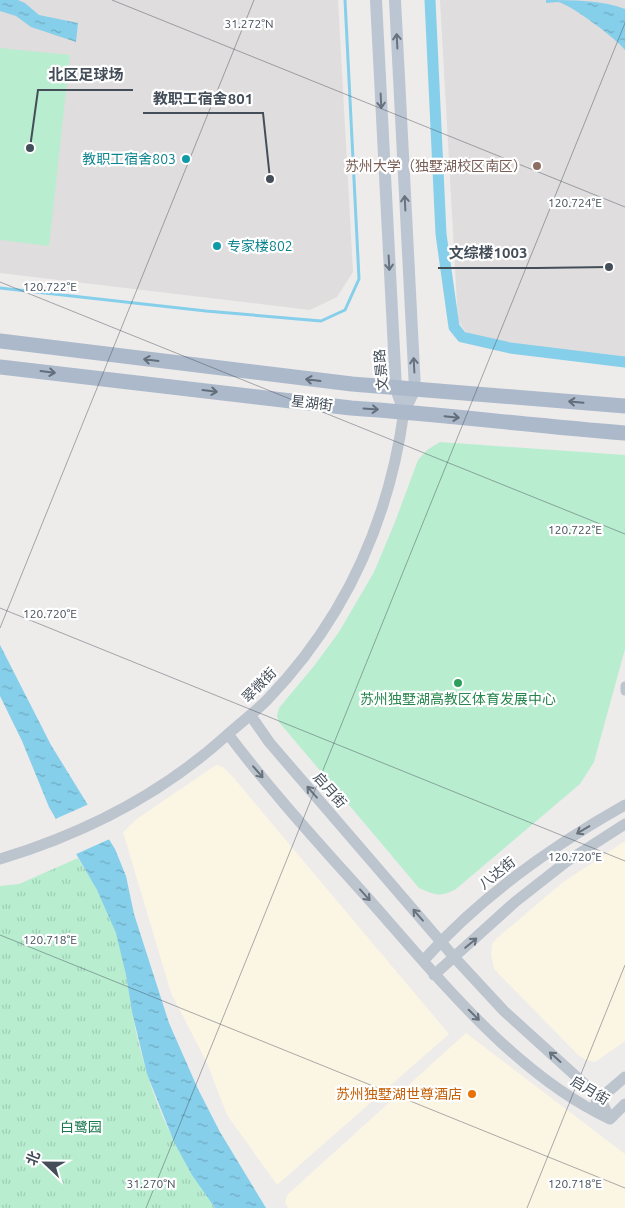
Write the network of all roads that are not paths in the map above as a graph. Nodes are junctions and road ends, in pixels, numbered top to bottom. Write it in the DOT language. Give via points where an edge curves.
graph roads {
  1 [pos="376,0"];
  2 [pos="395,0"];
  3 [pos="0,341"];
  4 [pos="0,367"];
  5 [pos="396,388"];
  6 [pos="415,389"];
  7 [pos="625,406"];
  8 [pos="404,411"];
  9 [pos="625,433"];
  10 [pos="625,686"];
  11 [pos="625,691"];
  12 [pos="251,716"];
  13 [pos="228,734"];
  14 [pos="625,805"];
  15 [pos="625,824"];
  16 [pos="0,859"];
  17 [pos="440,941"];
  18 [pos="454,957"];
  19 [pos="423,961"];
  20 [pos="434,975"];
  21 [pos="625,1077"];
  22 [pos="600,1098"];
  23 [pos="625,1104"];
  24 [pos="587,1108"];
  25 [pos="610,1119"];
  1 -- 5 [label="main road, 文景路, one-way"];
  6 -- 2 [label="main road, one-way"];
  5 -- 3 [label="main road, 星湖街, one-way"];
  4 -- 8 [label="main road, 星湖街, one-way" via="351,408"];
  5 -- 6 [label="main road, 星湖街"];
  5 -- 8 [label="main road, 文景路"];
  7 -- 6 [label="main road, 星湖街, one-way"];
  6 -- 8 [label="main road"];
  8 -- 9 [label="main road, 星湖街, one-way"];
  8 -- 12 [label="street, 翠微街" via="386,496 355,577 309,651"];
  10 -- 11 [label="street"];
  12 -- 13 [label="street, 翠微街"];
  17 -- 12 [label="street, 启月街, one-way" via="269,742"];
  13 -- 16 [label="street, 翠微街" via="174,777 107,816"];
  13 -- 19 [label="street, 启月街, one-way" via="246,759"];
  14 -- 17 [label="street, 八达街, one-way" via="557,846"];
  18 -- 15 [label="street, one-way" via="552,873"];
  17 -- 18 [label="street, 启月街"];
  17 -- 19 [label="street, 八达街"];
  18 -- 20 [label="street"];
  22 -- 18 [label="street, 启月街, one-way" via="504,1011"];
  19 -- 20 [label="street, 启月街"];
  20 -- 24 [label="street, 启月街, one-way" via="533,1070"];
  21 -- 22 [label="street"];
  22 -- 24 [label="street"];
  22 -- 25 [label="street, 启月街"];
  23 -- 25 [label="street"];
  24 -- 25 [label="street, 启月街"];
}
